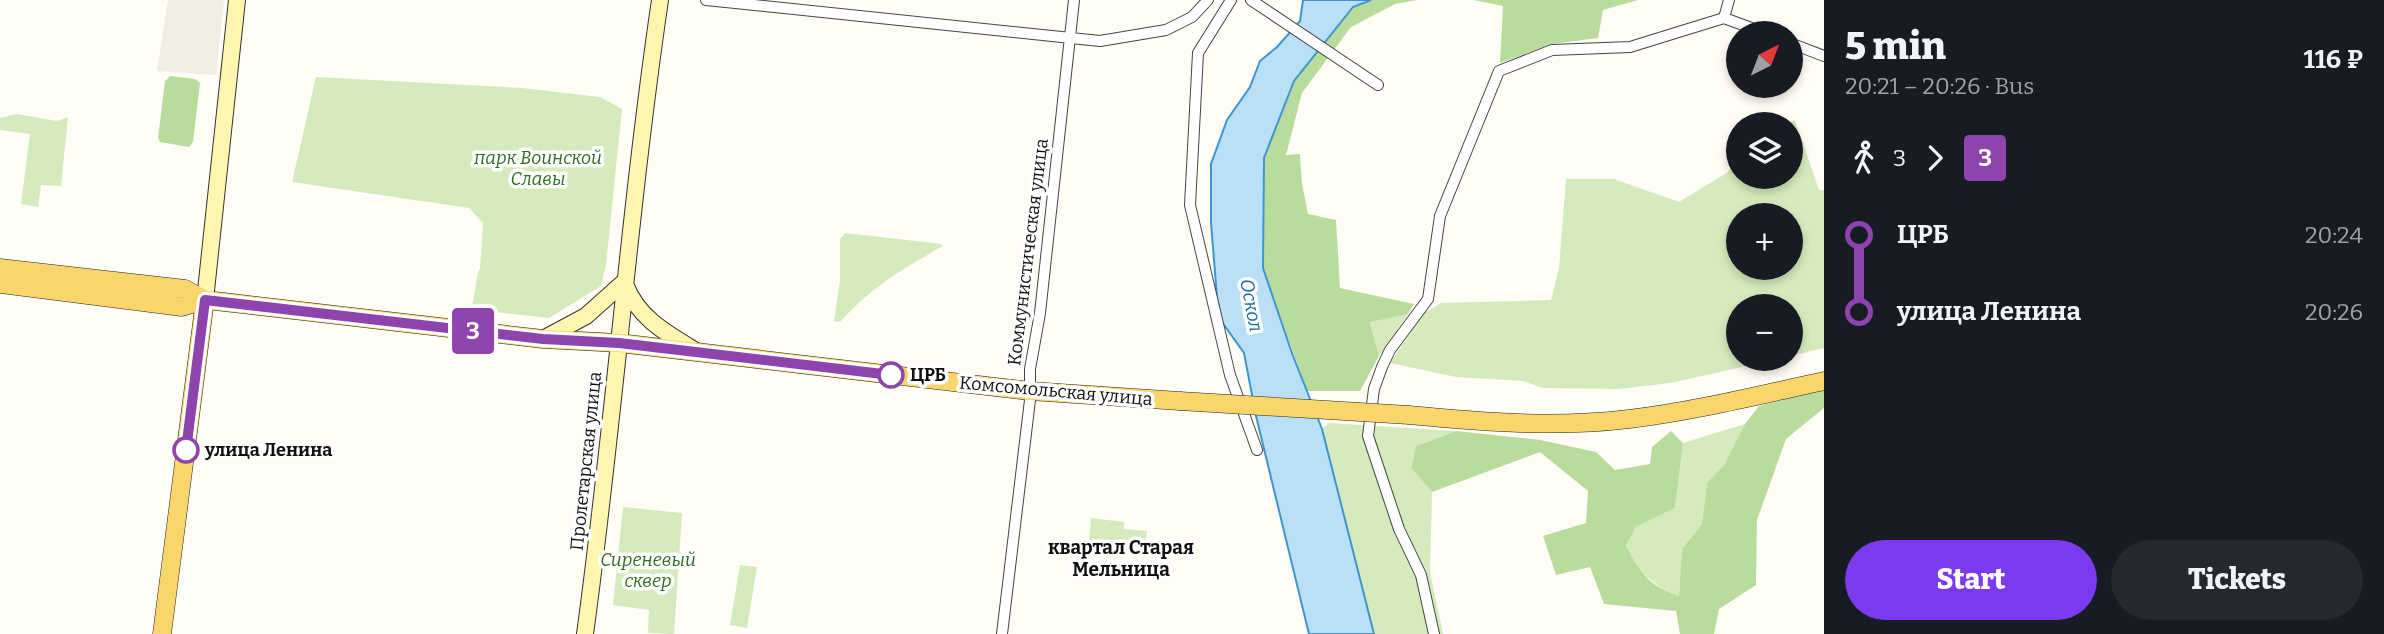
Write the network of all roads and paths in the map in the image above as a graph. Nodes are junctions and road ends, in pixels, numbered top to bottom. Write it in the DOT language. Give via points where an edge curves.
graph roads {
  1 [pos="237,0"];
  2 [pos="660,0"];
  3 [pos="706,0"];
  4 [pos="1074,0"];
  5 [pos="1208,0"];
  6 [pos="1231,0"];
  7 [pos="1251,0"];
  8 [pos="1729,0"];
  9 [pos="1724,18"];
  10 [pos="1732,21"];
  11 [pos="1070,39"];
  12 [pos="1803,48"];
  13 [pos="1824,56"];
  14 [pos="1378,85"];
  15 [pos="0,268"];
  16 [pos="624,282"];
  17 [pos="0,284"];
  18 [pos="205,300"];
  19 [pos="543,339"];
  20 [pos="619,343"];
  21 [pos="697,352"];
  22 [pos="1824,381"];
  23 [pos="1030,391"];
  24 [pos="1256,450"];
  25 [pos="162,634"];
  26 [pos="585,634"];
  27 [pos="1002,634"];
  28 [pos="1434,634"];
  1 -- 18 [label="main road"];
  2 -- 16 [label="main road, Пролетарская улица"];
  3 -- 11 [label="street"];
  4 -- 11 [label="street, Коммунистическая улица"];
  5 -- 11 [label="street" via="1192,17 1166,30 1122,39"];
  6 -- 24 [label="street" via="1198,53 1190,205 1230,375"];
  7 -- 14 [label="street"];
  8 -- 9 [label="street"];
  9 -- 10 [label="street"];
  9 -- 28 [label="street" via="1630,47 1552,50 1499,71 1440,216 1428,299 1390,350 1374,389 1368,436 1399,529 1421,575"];
  11 -- 23 [label="street, Коммунистическая улица"];
  12 -- 13 [label="street"];
  15 -- 18 [label="main road" via="185,289"];
  16 -- 19 [label="main road" via="586,316"];
  16 -- 20 [label="main road, Пролетарская улица"];
  16 -- 21 [label="main road" via="632,303 662,330"];
  17 -- 18 [label="main road" via="182,307"];
  18 -- 19 [label="main road, Комсомольская улица"];
  18 -- 25 [label="main road"];
  19 -- 20 [label="main road, Комсомольская улица"];
  20 -- 21 [label="main road, Комсомольская улица"];
  20 -- 26 [label="main road, Пролетарская улица"];
  21 -- 23 [label="main road, Комсомольская улица"];
  22 -- 23 [label="main road, Комсомольская улица, bridge" via="1688,410 1567,423 1494,423"];
  23 -- 27 [label="street, Коммунистическая улица"];
}
